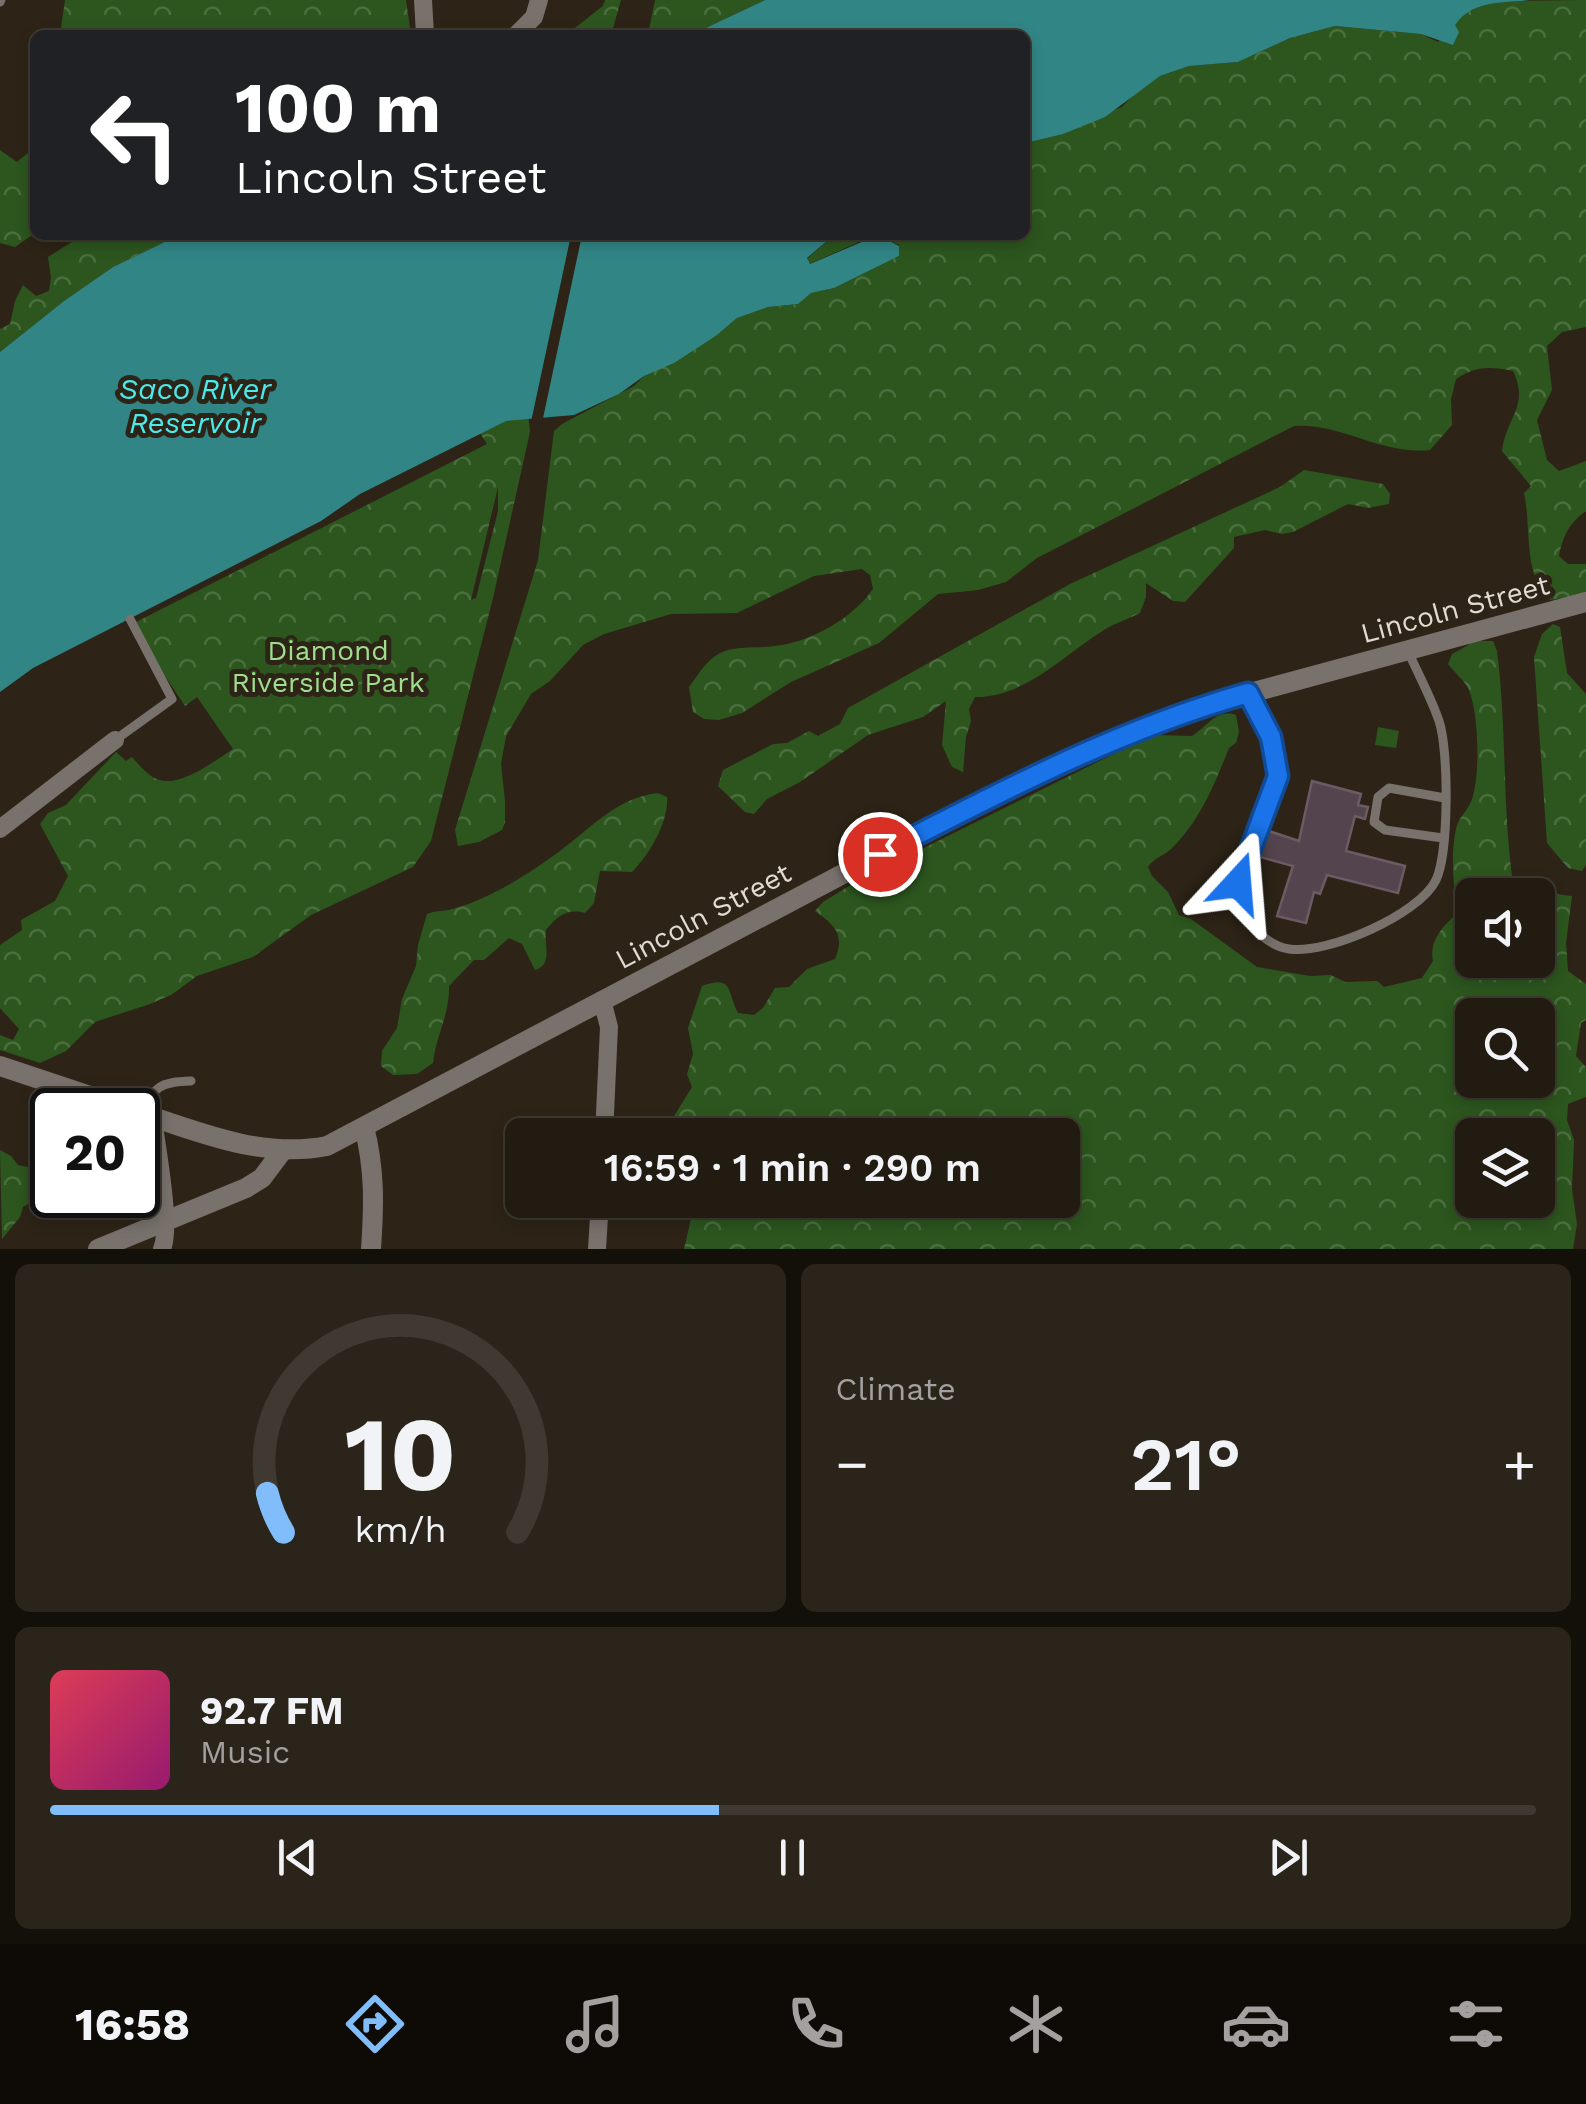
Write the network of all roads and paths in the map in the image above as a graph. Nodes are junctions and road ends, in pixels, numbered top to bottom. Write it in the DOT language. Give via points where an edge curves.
graph roads {
  1 [pos="424,0"];
  2 [pos="540,0"];
  3 [pos="425,30"];
  4 [pos="521,30"];
  5 [pos="1586,602"];
  6 [pos="130,619"];
  7 [pos="1408,650"];
  8 [pos="1248,693"];
  9 [pos="115,740"];
  10 [pos="1444,798"];
  11 [pos="0,828"];
  12 [pos="1443,838"];
  13 [pos="602,1000"];
  14 [pos="0,1066"];
  15 [pos="191,1080"];
  16 [pos="66,1088"];
  17 [pos="157,1088"];
  18 [pos="605,1118"];
  19 [pos="160,1119"];
  20 [pos="364,1127"];
  21 [pos="283,1150"];
  22 [pos="160,1203"];
  23 [pos="599,1218"];
  24 [pos="164,1222"];
  25 [pos="98,1249"];
  26 [pos="162,1249"];
  27 [pos="371,1249"];
  28 [pos="596,1249"];
  1 -- 3 [label="street"];
  2 -- 4 [label="street"];
  5 -- 7 [label="street, Lincoln Street"];
  6 -- 9 [label="lane" via="172,699"];
  7 -- 8 [label="street, Lincoln Street"];
  7 -- 10 [label="lane" via="1440,722"];
  8 -- 12 [label="lane" via="1271,737 1278,776 1243,863 1238,900 1269,940 1310,948 1402,914 1430,891"];
  8 -- 13 [label="street, Lincoln Street" via="1126,733 1038,773"];
  9 -- 11 [label="street"];
  10 -- 12 [label="lane"];
  10 -- 12 [label="lane" via="1389,788 1378,797 1374,822 1385,830"];
  13 -- 18 [label="street" via="608,1027"];
  13 -- 20 [label="street, Lincoln Street"];
  14 -- 16 [label="street, Lincoln Street"];
  15 -- 17 [label="lane"];
  19 -- 21 [label="street, Lincoln Street"];
  20 -- 21 [label="street, Lincoln Street" via="327,1146"];
  20 -- 27 [label="street" via="373,1160"];
  21 -- 24 [label="street" via="256,1182"];
  22 -- 24 [label="street"];
  23 -- 28 [label="street"];
  24 -- 25 [label="street"];
  24 -- 26 [label="street"];
}
